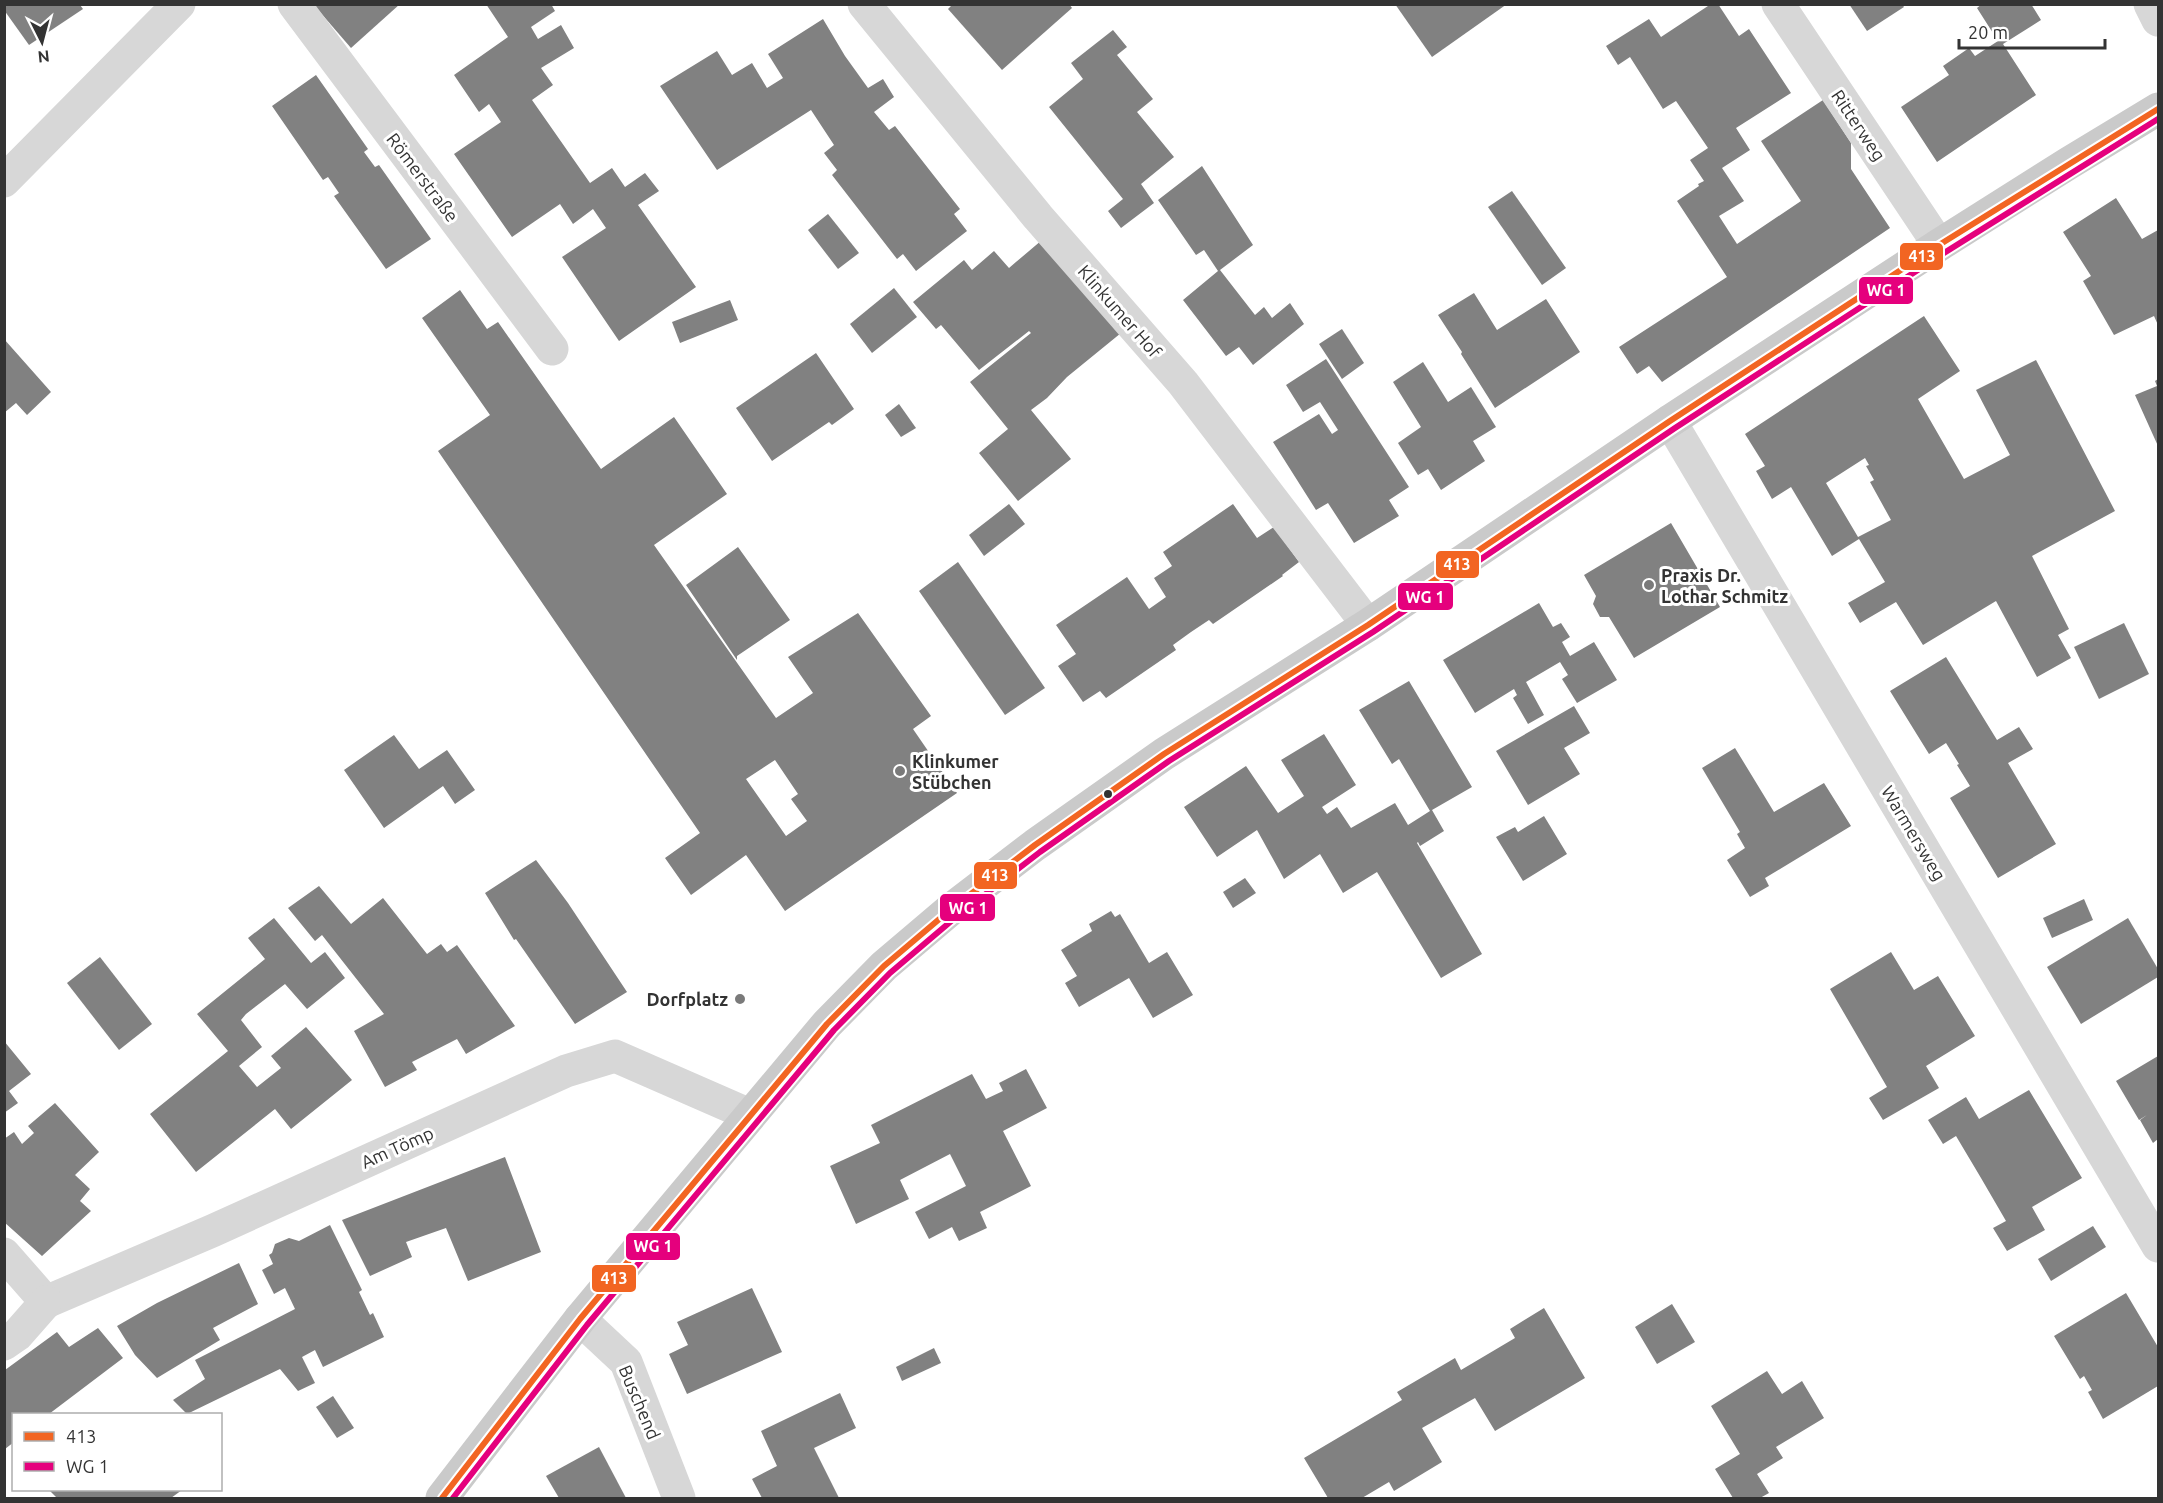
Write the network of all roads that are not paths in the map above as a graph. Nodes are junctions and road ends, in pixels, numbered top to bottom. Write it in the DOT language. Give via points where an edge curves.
graph roads {
  1 [pos="179,4"];
  2 [pos="294,4"];
  3 [pos="864,4"];
  4 [pos="1778,4"];
  5 [pos="2150,4"];
  6 [pos="2158,20"];
  7 [pos="2158,109"];
  8 [pos="4,181"];
  9 [pos="1939,245"];
  10 [pos="552,349"];
  11 [pos="1670,421"];
  12 [pos="1368,625"];
  13 [pos="750,1115"];
  14 [pos="2158,1246"];
  15 [pos="4,1254"];
  16 [pos="46,1302"];
  17 [pos="580,1319"];
  18 [pos="4,1344"];
  19 [pos="442,1498"];
  20 [pos="679,1498"];
  1 -- 8 [label="street"];
  2 -- 10 [label="street, Römerstraße"];
  3 -- 12 [label="street, Klinkumer Hof" via="1038,217 1183,383"];
  4 -- 9 [label="street, Ritterweg"];
  5 -- 6 [label="street"];
  7 -- 9 [label="main road"];
  9 -- 11 [label="main road"];
  11 -- 12 [label="main road"];
  11 -- 14 [label="street, Warmersweg"];
  12 -- 13 [label="main road" via="1164,754 950,909 884,966 827,1024"];
  13 -- 16 [label="street, Am Tömp" via="615,1056 566,1071"];
  13 -- 17 [label="main road"];
  15 -- 16 [label="street"];
  16 -- 18 [label="street, Am Tömp"];
  17 -- 19 [label="main road"];
  17 -- 20 [label="street, Buschend" via="626,1362"];
}
